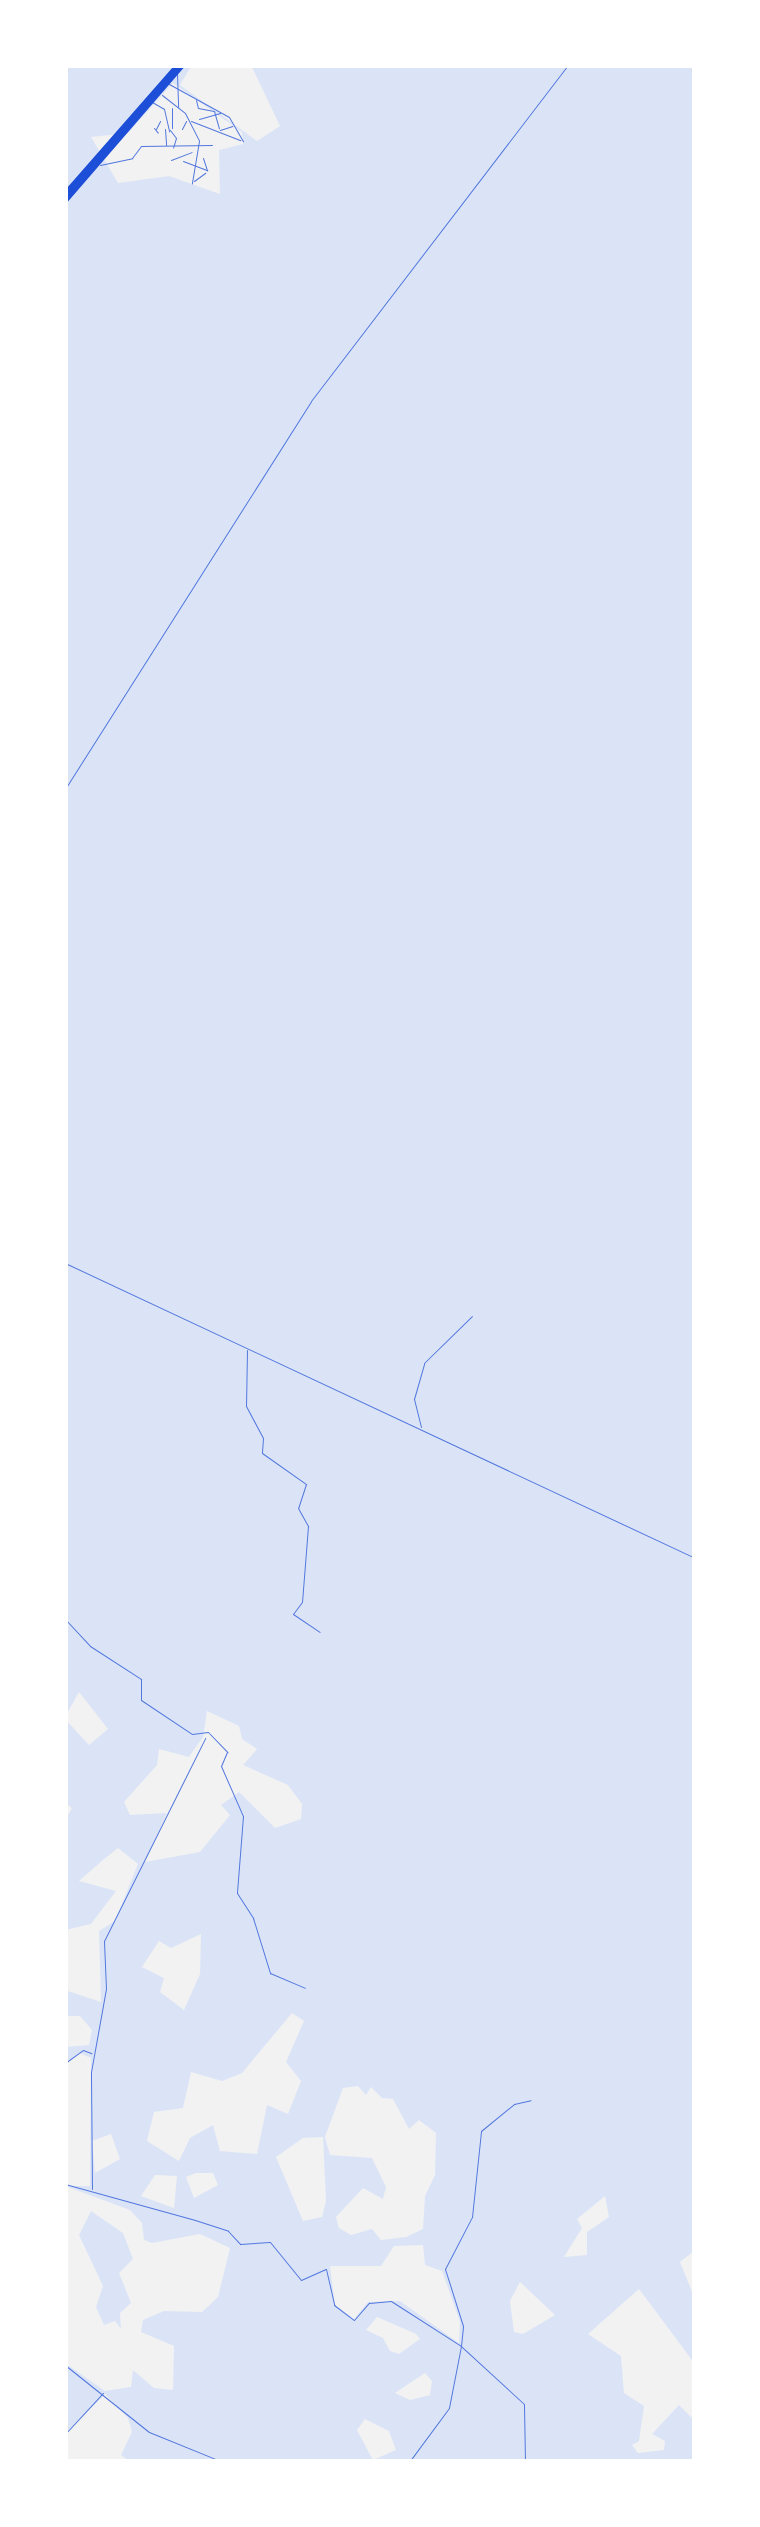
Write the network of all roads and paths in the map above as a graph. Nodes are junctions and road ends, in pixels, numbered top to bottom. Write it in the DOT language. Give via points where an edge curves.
graph roads {
  1 [pos="568,65"];
  2 [pos="179,67"];
  3 [pos="166,84"];
  4 [pos="177,87"];
  5 [pos="162,95"];
  6 [pos="195,97"];
  7 [pos="150,102"];
  8 [pos="176,107"];
  9 [pos="198,108"];
  10 [pos="214,110"];
  11 [pos="218,114"];
  12 [pos="200,118"];
  13 [pos="162,119"];
  14 [pos="188,119"];
  15 [pos="235,124"];
  16 [pos="167,126"];
  17 [pos="182,129"];
  18 [pos="170,130"];
  19 [pos="219,130"];
  20 [pos="161,133"];
  21 [pos="216,136"];
  22 [pos="212,145"];
  23 [pos="167,147"];
  24 [pos="200,147"];
  25 [pos="206,147"];
  26 [pos="172,148"];
  27 [pos="194,150"];
  28 [pos="202,154"];
  29 [pos="191,156"];
  30 [pos="170,160"];
  31 [pos="182,160"];
  32 [pos="100,166"];
  33 [pos="199,166"];
  34 [pos="207,170"];
  35 [pos="65,196"];
  36 [pos="65,789"];
  37 [pos="65,1263"];
  38 [pos="472,1316"];
  39 [pos="247,1349"];
  40 [pos="422,1430"];
  41 [pos="695,1558"];
  42 [pos="65,1618"];
  43 [pos="320,1632"];
  44 [pos="206,1735"];
  45 [pos="305,1988"];
  46 [pos="94,2054"];
  47 [pos="65,2063"];
  48 [pos="531,2100"];
  49 [pos="65,2184"];
  50 [pos="92,2191"];
  51 [pos="461,2346"];
  52 [pos="65,2365"];
  53 [pos="106,2393"];
  54 [pos="65,2434"];
  55 [pos="223,2462"];
  56 [pos="409,2462"];
  57 [pos="525,2462"];
  1 -- 36 [label="street" via="311,401"];
  2 -- 3 [label="highway"];
  2 -- 4 [label="street"];
  2 -- 35 [label="highway"];
  3 -- 4 [label="street"];
  3 -- 7 [label="highway"];
  4 -- 6 [label="street"];
  4 -- 8 [label="street"];
  5 -- 8 [label="street"];
  6 -- 9 [label="street"];
  6 -- 10 [label="street"];
  7 -- 13 [label="street" via="164,110"];
  7 -- 35 [label="highway"];
  8 -- 14 [label="street"];
  8 -- 18 [label="street"];
  9 -- 10 [label="street"];
  9 -- 14 [label="street"];
  10 -- 11 [label="street"];
  11 -- 12 [label="street"];
  11 -- 15 [label="street"];
  11 -- 19 [label="street"];
  13 -- 16 [label="street"];
  13 -- 20 [label="street" via="155,129"];
  14 -- 17 [label="street"];
  14 -- 19 [label="street"];
  14 -- 24 [label="street"];
  15 -- 19 [label="street"];
  15 -- 19 [label="street" via="243,141"];
  16 -- 18 [label="street"];
  16 -- 20 [label="street"];
  18 -- 26 [label="street"];
  19 -- 21 [label="street"];
  20 -- 23 [label="street"];
  22 -- 25 [label="street"];
  23 -- 26 [label="street"];
  23 -- 32 [label="street" via="141,146 132,158"];
  24 -- 25 [label="street"];
  24 -- 27 [label="street"];
  24 -- 28 [label="street"];
  25 -- 28 [label="street"];
  26 -- 27 [label="street"];
  27 -- 29 [label="street"];
  28 -- 33 [label="street"];
  28 -- 34 [label="street"];
  29 -- 31 [label="street"];
  29 -- 33 [label="street"];
  30 -- 31 [label="street"];
  31 -- 33 [label="street"];
  33 -- 34 [label="street"];
  33 -- 34 [label="street" via="192,182"];
  37 -- 40 [label="street"];
  38 -- 40 [label="street" via="424,1362 414,1399"];
  39 -- 43 [label="street" via="246,1408 262,1438 262,1453 306,1484 298,1508 308,1526 302,1602 294,1614"];
  40 -- 41 [label="street"];
  42 -- 44 [label="street" via="90,1646 141,1679 142,1700 170,1723"];
  44 -- 45 [label="street" via="227,1752 222,1766 241,1799 245,1847 237,1893 253,1918 270,1974"];
  44 -- 46 [label="street" via="104,1941 106,1989"];
  46 -- 47 [label="street" via="83,2050"];
  46 -- 50 [label="street"];
  48 -- 51 [label="street" via="514,2104 479,2136 472,2217 446,2269 463,2326"];
  49 -- 50 [label="street"];
  50 -- 51 [label="street" via="228,2231 240,2244 270,2242 301,2280 326,2268 334,2305 354,2320 369,2303 391,2301"];
  51 -- 56 [label="street" via="449,2408"];
  51 -- 57 [label="street" via="524,2404"];
  52 -- 53 [label="street"];
  53 -- 54 [label="street"];
  53 -- 55 [label="street" via="149,2432"];
}
